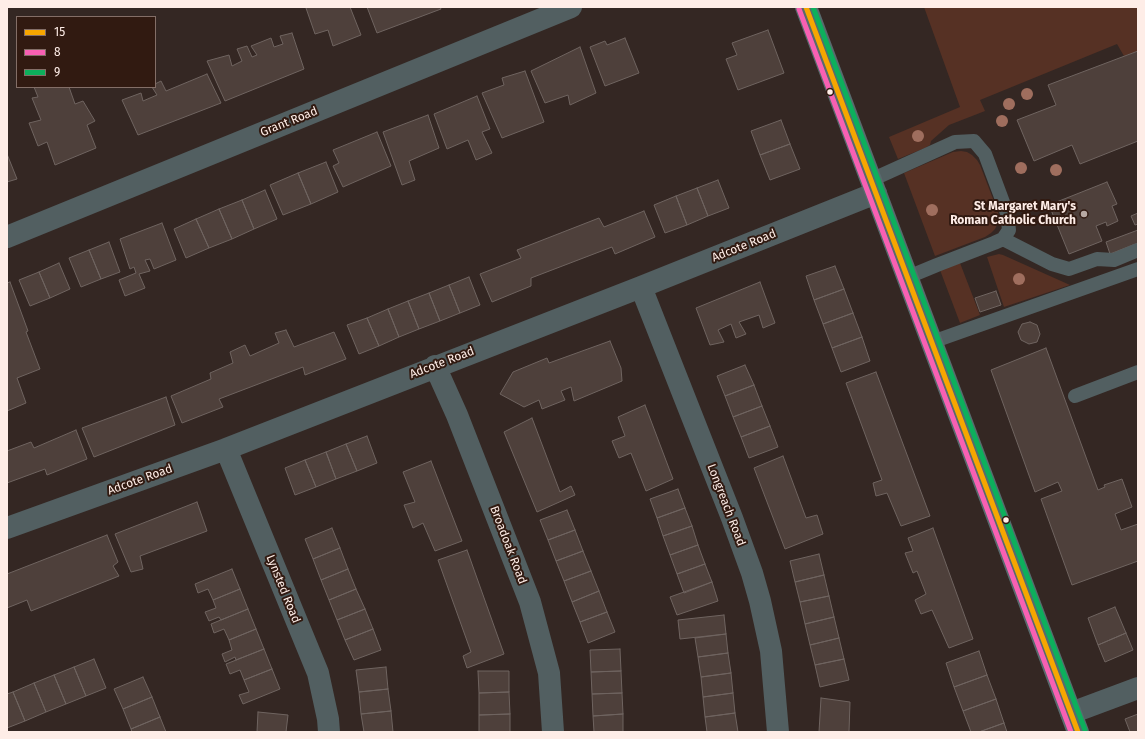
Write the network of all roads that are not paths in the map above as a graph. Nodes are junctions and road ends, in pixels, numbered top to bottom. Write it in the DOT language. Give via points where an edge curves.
graph roads {
  1 [pos="571,7"];
  2 [pos="806,7"];
  3 [pos="874,186"];
  4 [pos="7,237"];
  5 [pos="1003,239"];
  6 [pos="1138,250"];
  7 [pos="1138,269"];
  8 [pos="908,277"];
  9 [pos="641,287"];
  10 [pos="932,342"];
  11 [pos="435,366"];
  12 [pos="1138,372"];
  13 [pos="1075,396"];
  14 [pos="226,449"];
  15 [pos="7,528"];
  16 [pos="1138,688"];
  17 [pos="1075,723"];
  18 [pos="329,732"];
  19 [pos="553,732"];
  20 [pos="778,732"];
  1 -- 4 [label="street, Grant Road"];
  2 -- 3 [label="street"];
  3 -- 5 [label="lane" via="955,142 974,141 984,154 1007,213 1009,230"];
  3 -- 8 [label="street"];
  3 -- 9 [label="street, Adcote Road"];
  5 -- 6 [label="lane" via="1052,264 1069,269 1097,259 1114,260"];
  5 -- 8 [label="lane"];
  7 -- 10 [label="lane"];
  8 -- 10 [label="street"];
  9 -- 11 [label="street, Adcote Road"];
  9 -- 20 [label="street, Longreach Road" via="752,573 771,651"];
  10 -- 17 [label="street"];
  11 -- 14 [label="street, Adcote Road"];
  11 -- 19 [label="street, Broadoak Road" via="457,415 530,602 550,673"];
  12 -- 13 [label="lane"];
  14 -- 15 [label="street, Adcote Road"];
  14 -- 18 [label="street, Lynsted Road" via="318,673"];
  16 -- 17 [label="street"];
}
